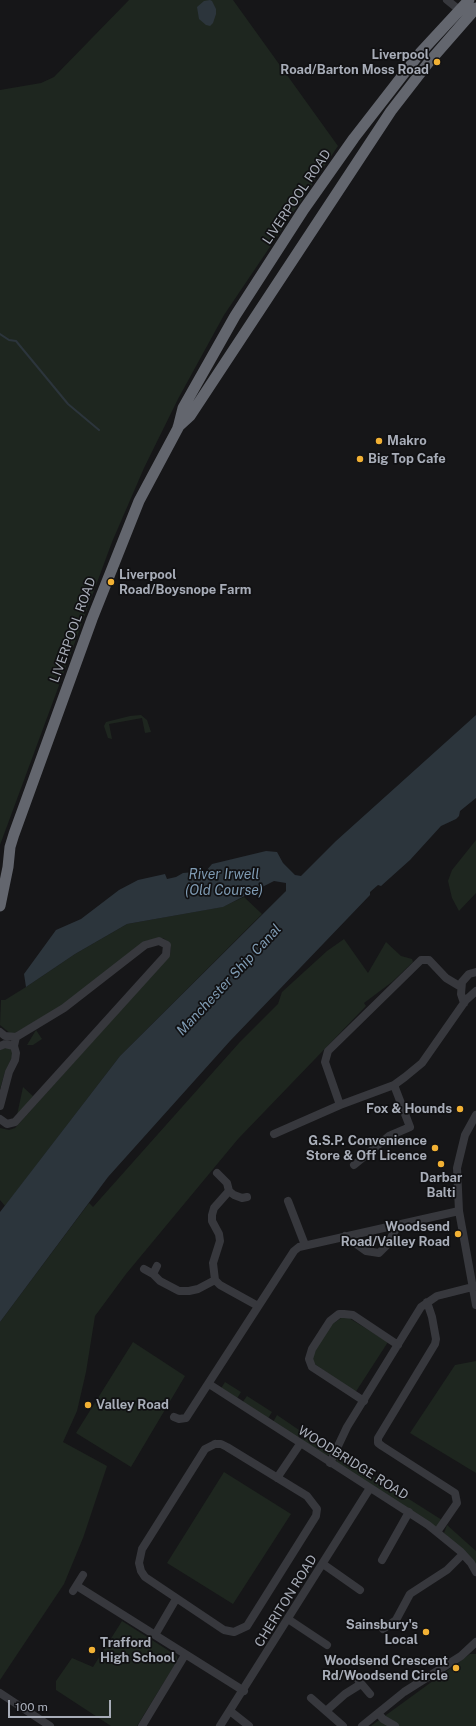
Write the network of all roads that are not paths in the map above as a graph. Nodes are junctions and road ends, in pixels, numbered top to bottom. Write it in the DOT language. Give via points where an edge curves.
graph roads {
  1 [pos="447,0"];
  2 [pos="469,0"];
  3 [pos="476,8"];
  4 [pos="458,9"];
  5 [pos="468,17"];
  6 [pos="178,428"];
  7 [pos="10,847"];
  8 [pos="0,863"];
  9 [pos="0,906"];
  10 [pos="475,970"];
  11 [pos="461,987"];
  12 [pos="476,991"];
  13 [pos="464,1003"];
  14 [pos="0,1032"];
  15 [pos="16,1037"];
  16 [pos="0,1046"];
  17 [pos="14,1046"];
  18 [pos="394,1085"];
  19 [pos="340,1105"];
  20 [pos="0,1106"];
  21 [pos="476,1115"];
  22 [pos="0,1119"];
  23 [pos="274,1134"];
  24 [pos="354,1165"];
  25 [pos="217,1174"];
  26 [pos="229,1190"];
  27 [pos="247,1197"];
  28 [pos="288,1200"];
  29 [pos="459,1211"];
  30 [pos="398,1226"];
  31 [pos="345,1236"];
  32 [pos="305,1245"];
  33 [pos="144,1269"];
  34 [pos="215,1280"];
  35 [pos="474,1287"];
  36 [pos="427,1302"];
  37 [pos="476,1305"];
  38 [pos="258,1306"];
  39 [pos="398,1345"];
  40 [pos="209,1384"];
  41 [pos="364,1401"];
  42 [pos="174,1417"];
  43 [pos="300,1444"];
  44 [pos="330,1463"];
  45 [pos="277,1478"];
  46 [pos="370,1488"];
  47 [pos="409,1512"];
  48 [pos="437,1532"];
  49 [pos="463,1554"];
  50 [pos="382,1560"];
  51 [pos="323,1564"];
  52 [pos="476,1572"];
  53 [pos="83,1575"];
  54 [pos="360,1590"];
  55 [pos="176,1598"];
  56 [pos="288,1619"];
  57 [pos="393,1623"];
  58 [pos="383,1629"];
  59 [pos="397,1631"];
  60 [pos="155,1635"];
  61 [pos="476,1642"];
  62 [pos="327,1645"];
  63 [pos="476,1649"];
  64 [pos="467,1651"];
  65 [pos="186,1654"];
  66 [pos="354,1675"];
  67 [pos="361,1684"];
  68 [pos="2,1691"];
  69 [pos="244,1691"];
  70 [pos="370,1694"];
  71 [pos="311,1698"];
  72 [pos="230,1711"];
  73 [pos="326,1711"];
  74 [pos="378,1713"];
  75 [pos="50,1726"];
  76 [pos="142,1726"];
  77 [pos="220,1726"];
  78 [pos="249,1726"];
  79 [pos="343,1726"];
  80 [pos="362,1726"];
  81 [pos="396,1726"];
  1 -- 4 [label="street"];
  2 -- 4 [label="highway, LIVERPOOL ROAD"];
  3 -- 5 [label="highway"];
  4 -- 5 [label="street"];
  4 -- 6 [label="highway, LIVERPOOL ROAD" via="359,132 301,214 235,316 183,408"];
  5 -- 6 [label="highway, LIVERPOOL ROAD" via="391,111 190,416"];
  6 -- 7 [label="highway, LIVERPOOL ROAD" via="139,501 109,572"];
  7 -- 8 [label="highway, LIVERPOOL ROAD"];
  7 -- 9 [label="highway, LIVERPOOL ROAD"];
  10 -- 11 [label="street" via="465,978"];
  11 -- 13 [label="street"];
  11 -- 19 [label="street" via="446,978 429,960 421,960 328,1051 325,1062"];
  12 -- 13 [label="street"];
  13 -- 18 [label="street" via="422,1063"];
  14 -- 15 [label="street" via="5,1036"];
  15 -- 17 [label="street"];
  15 -- 22 [label="street" via="64,1008 146,945 159,941 168,948 166,955 15,1122 7,1124"];
  16 -- 17 [label="street"];
  17 -- 20 [label="street" via="16,1053"];
  18 -- 19 [label="street"];
  18 -- 24 [label="street" via="410,1127 389,1136"];
  19 -- 23 [label="street"];
  21 -- 29 [label="street" via="465,1135 457,1168"];
  25 -- 26 [label="street" via="227,1183"];
  26 -- 27 [label="street" via="238,1197"];
  26 -- 34 [label="street" via="214,1208 212,1215 220,1241 213,1263"];
  28 -- 32 [label="street"];
  29 -- 30 [label="street"];
  29 -- 35 [label="street"];
  30 -- 31 [label="street"];
  30 -- 31 [label="street" via="379,1253 366,1251"];
  31 -- 32 [label="street"];
  32 -- 38 [label="street" via="294,1251"];
  33 -- 34 [label="street" via="155,1270 169,1286 179,1290 189,1291"];
  34 -- 38 [label="street"];
  35 -- 36 [label="street" via="437,1296"];
  35 -- 37 [label="street"];
  36 -- 39 [label="street" via="421,1307"];
  36 -- 48 [label="street" via="432,1317 435,1344 379,1433 378,1443 455,1493 457,1503"];
  38 -- 40 [label="street"];
  39 -- 41 [label="street"];
  39 -- 41 [label="street" via="353,1315 339,1314 330,1321 312,1349 309,1359 312,1367"];
  40 -- 42 [label="street" via="186,1418 179,1420"];
  40 -- 43 [label="street, WOODBRIDGE ROAD"];
  41 -- 44 [label="street" via="347,1427"];
  43 -- 44 [label="street, WOODBRIDGE ROAD"];
  43 -- 45 [label="street"];
  44 -- 46 [label="street, WOODBRIDGE ROAD"];
  45 -- 55 [label="street" via="221,1444 210,1445 205,1449 139,1556 141,1571 145,1576"];
  45 -- 55 [label="street" via="307,1496 318,1509 247,1626 237,1631 224,1630"];
  46 -- 47 [label="street, WOODBRIDGE ROAD"];
  46 -- 51 [label="street, CHERITON ROAD"];
  47 -- 48 [label="street, WOODBRIDGE ROAD"];
  47 -- 50 [label="street"];
  48 -- 49 [label="street, WOODBRIDGE ROAD"];
  49 -- 52 [label="street, WOODBRIDGE ROAD"];
  49 -- 57 [label="street" via="447,1570 410,1594"];
  51 -- 54 [label="street"];
  51 -- 56 [label="street, CHERITON ROAD"];
  53 -- 60 [label="street" via="75,1588"];
  55 -- 60 [label="street"];
  56 -- 62 [label="street"];
  56 -- 69 [label="street, CHERITON ROAD"];
  57 -- 58 [label="street"];
  57 -- 59 [label="street"];
  60 -- 65 [label="street"];
  61 -- 64 [label="street"];
  63 -- 64 [label="street"];
  64 -- 74 [label="street" via="425,1677"];
  65 -- 69 [label="street"];
  65 -- 76 [label="street"];
  66 -- 67 [label="street"];
  67 -- 70 [label="street"];
  67 -- 73 [label="street"];
  68 -- 75 [label="street"];
  69 -- 72 [label="street, CHERITON ROAD"];
  71 -- 73 [label="street"];
  72 -- 77 [label="street, CHERITON ROAD"];
  72 -- 78 [label="street"];
  73 -- 79 [label="street"];
  74 -- 80 [label="street"];
  74 -- 81 [label="street"];
}
